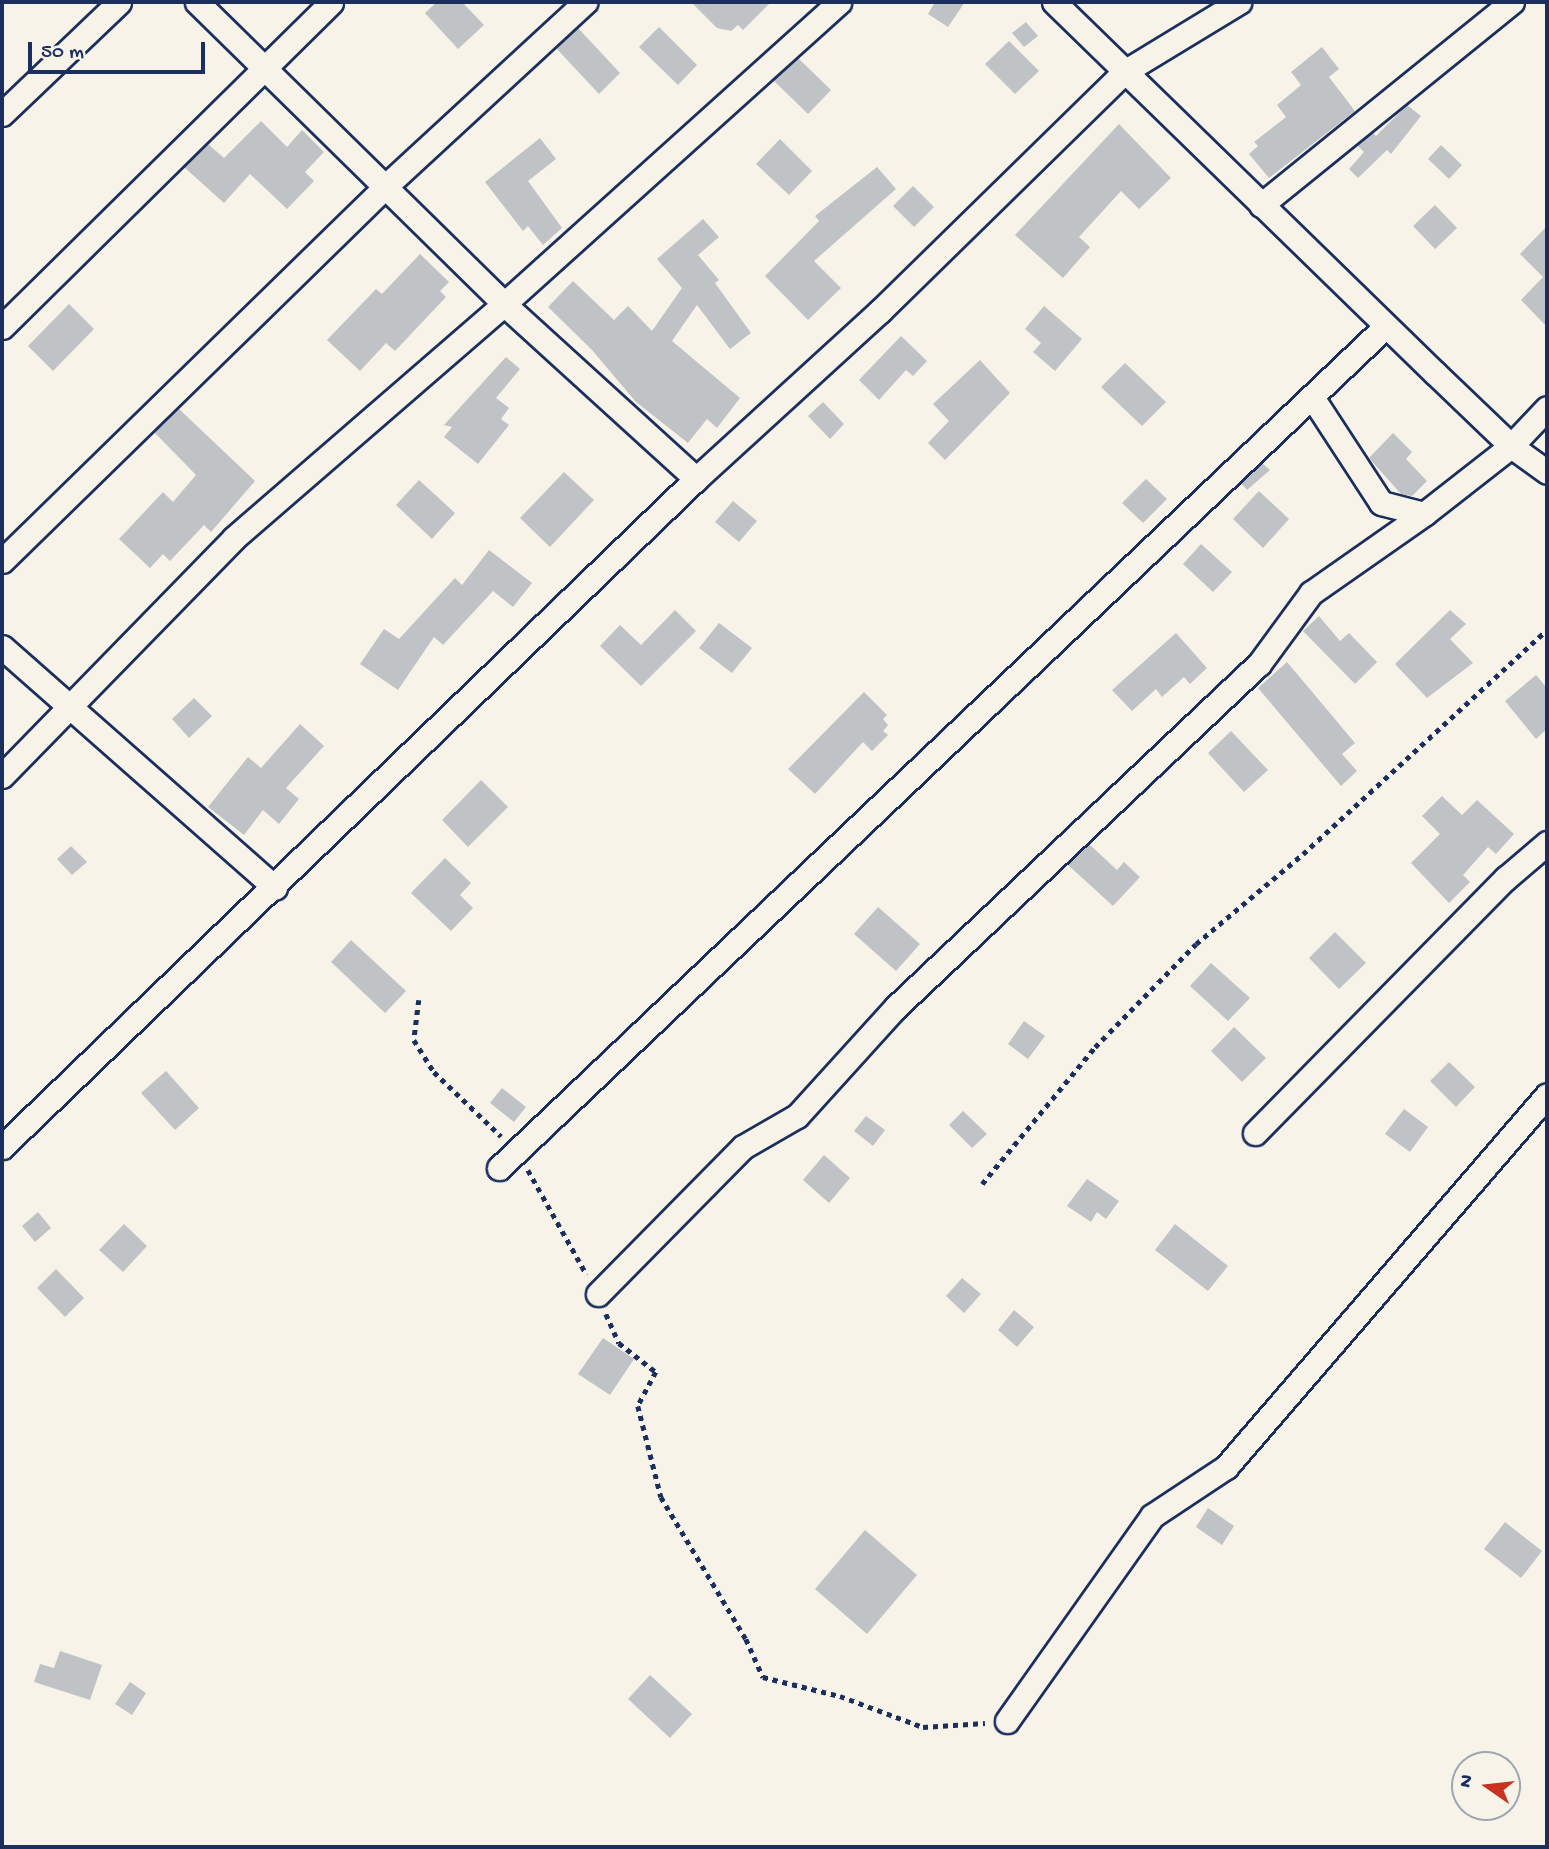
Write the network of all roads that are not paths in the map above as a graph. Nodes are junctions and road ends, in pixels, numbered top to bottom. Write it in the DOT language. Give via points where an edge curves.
graph roads {
  1 [pos="119,2"];
  2 [pos="197,2"];
  3 [pos="331,2"];
  4 [pos="585,2"];
  5 [pos="839,2"];
  6 [pos="1054,2"];
  7 [pos="1239,2"];
  8 [pos="1512,2"];
  9 [pos="263,64"];
  10 [pos="1124,72"];
  11 [pos="2,114"];
  12 [pos="387,185"];
  13 [pos="1261,205"];
  14 [pos="504,304"];
  15 [pos="1386,326"];
  16 [pos="2,327"];
  17 [pos="1312,397"];
  18 [pos="1547,408"];
  19 [pos="1511,446"];
  20 [pos="1547,472"];
  21 [pos="696,479"];
  22 [pos="1424,514"];
  23 [pos="2,561"];
  24 [pos="2,647"];
  25 [pos="67,709"];
  26 [pos="2,776"];
  27 [pos="1547,843"];
  28 [pos="275,888"];
  29 [pos="1547,1095"];
  30 [pos="1255,1133"];
  31 [pos="2,1147"];
  32 [pos="499,1168"];
  33 [pos="598,1294"];
  34 [pos="1007,1721"];
  1 -- 11 [label="street"];
  2 -- 9 [label="street"];
  3 -- 9 [label="street"];
  4 -- 12 [label="street"];
  5 -- 14 [label="street"];
  6 -- 10 [label="street"];
  7 -- 10 [label="street"];
  8 -- 13 [label="street"];
  9 -- 12 [label="street"];
  9 -- 16 [label="street"];
  10 -- 13 [label="street"];
  10 -- 21 [label="street" via="880,311"];
  12 -- 14 [label="street"];
  12 -- 23 [label="street"];
  13 -- 15 [label="street"];
  14 -- 21 [label="street"];
  14 -- 25 [label="street" via="233,538"];
  15 -- 17 [label="street"];
  15 -- 19 [label="street"];
  17 -- 22 [label="street" via="1381,503"];
  17 -- 32 [label="street"];
  18 -- 19 [label="street"];
  19 -- 20 [label="street"];
  19 -- 22 [label="street"];
  21 -- 28 [label="street"];
  22 -- 33 [label="street" via="1311,593 1259,664 896,1007 797,1116 743,1147"];
  24 -- 25 [label="street"];
  25 -- 26 [label="street"];
  25 -- 28 [label="street"];
  27 -- 30 [label="street" via="1506,878"];
  28 -- 31 [label="street"];
  29 -- 34 [label="street" via="1226,1467 1152,1516"];
}
